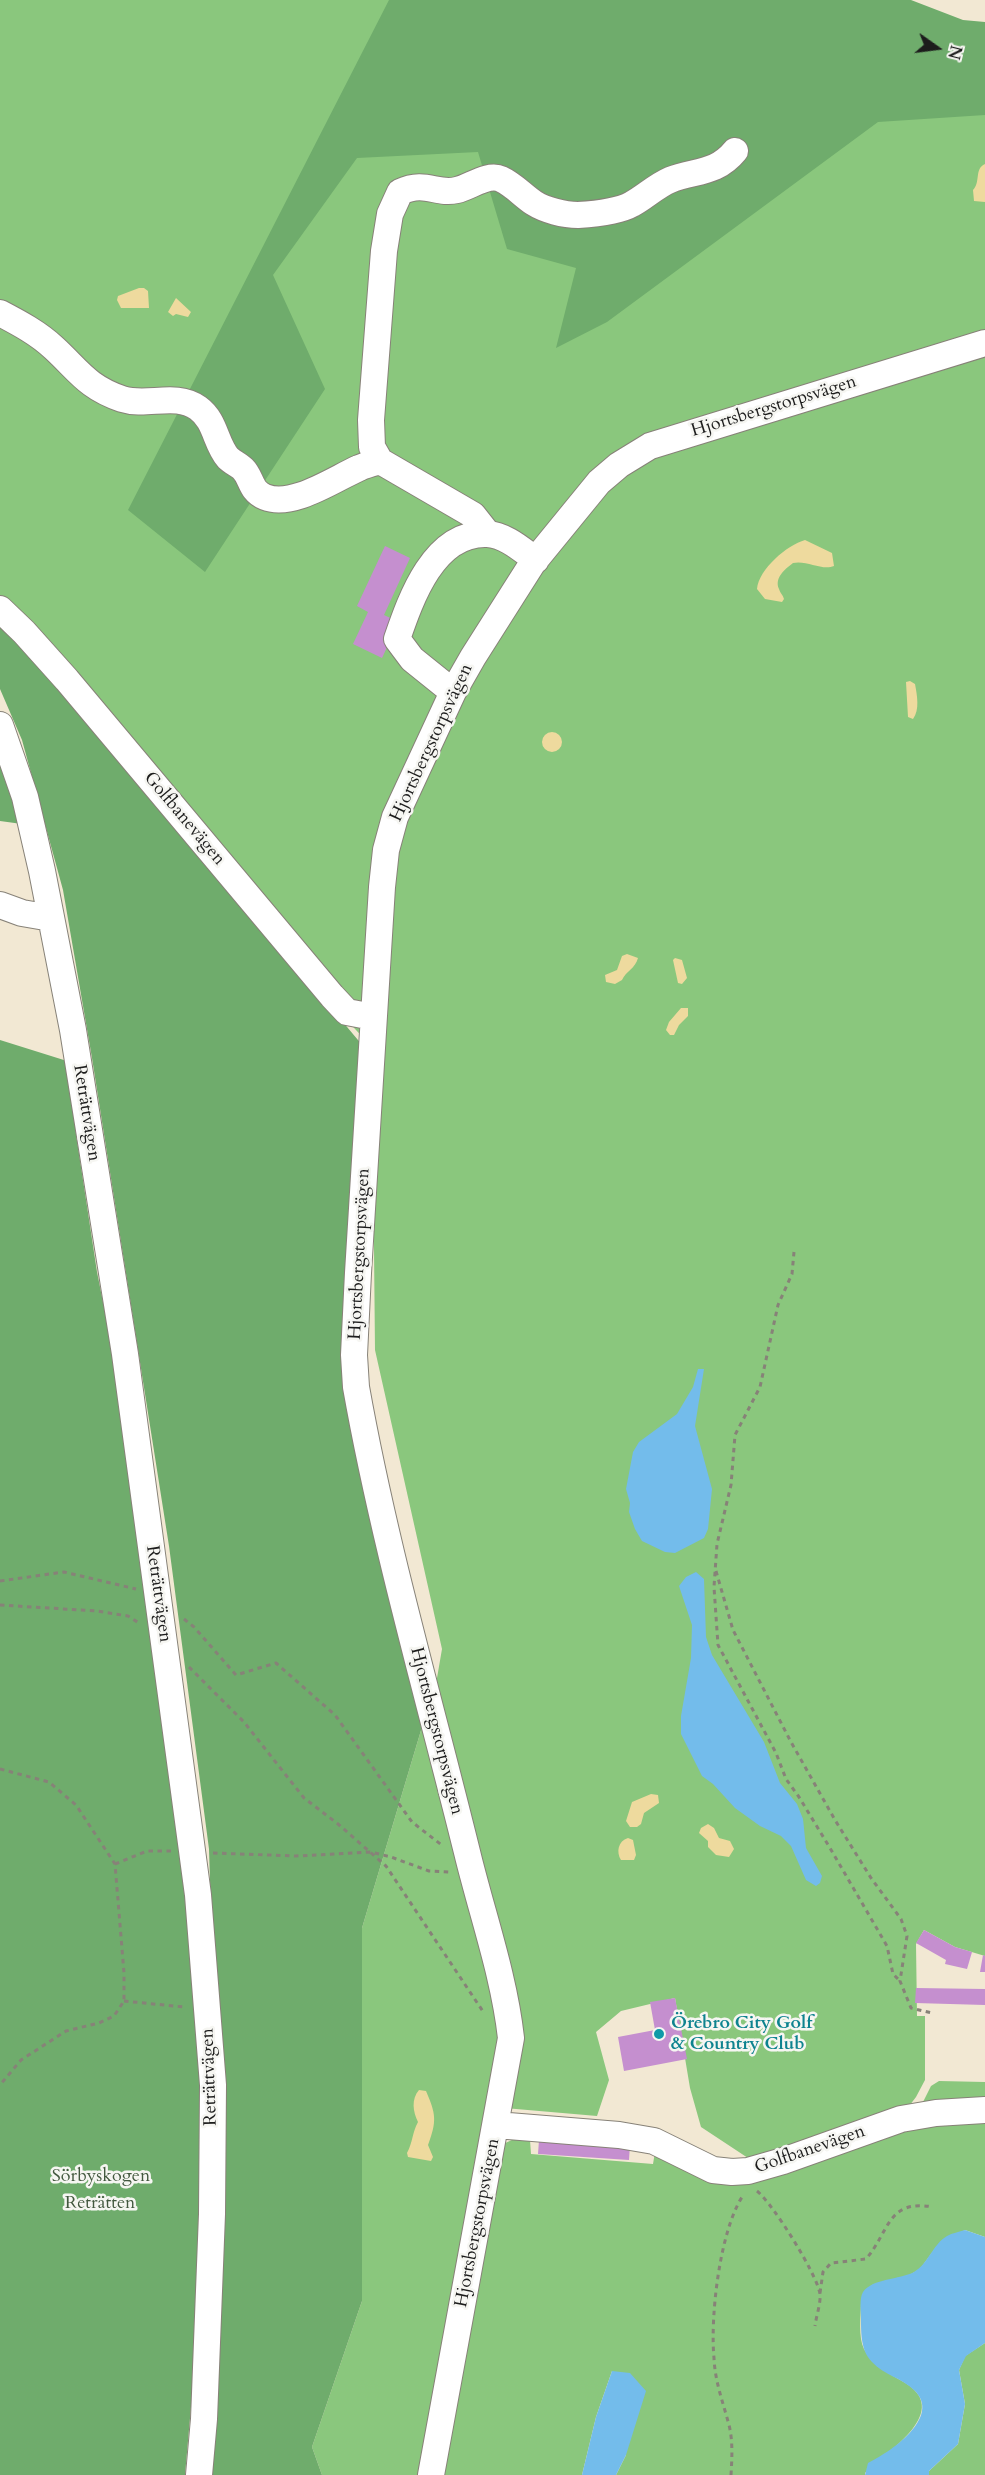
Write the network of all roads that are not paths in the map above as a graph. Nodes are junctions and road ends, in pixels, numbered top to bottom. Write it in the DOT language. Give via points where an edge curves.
graph roads {
  1 [pos="735,151"];
  2 [pos="0,313"];
  3 [pos="985,343"];
  4 [pos="380,461"];
  5 [pos="488,534"];
  6 [pos="536,560"];
  7 [pos="0,609"];
  8 [pos="453,692"];
  9 [pos="0,725"];
  10 [pos="0,905"];
  11 [pos="51,918"];
  12 [pos="373,1017"];
  13 [pos="985,2110"];
  14 [pos="496,2125"];
  15 [pos="199,2475"];
  16 [pos="431,2475"];
  1 -- 4 [label="street" via="727,162 714,169 669,181 630,206 586,214 554,211 535,204 498,177 454,191 414,185 400,192 390,214 384,251 372,409 372,447"];
  2 -- 4 [label="street" via="28,327 81,377 103,392 126,400 181,400 198,408 212,423 228,458 245,470 252,488 265,497 306,494 359,467"];
  3 -- 6 [label="street, Hjortsbergstorpsvägen" via="650,446 599,482"];
  4 -- 5 [label="street" via="473,515"];
  5 -- 6 [label="street" via="508,540"];
  5 -- 8 [label="street" via="463,538 436,557 408,604 397,639 412,659"];
  6 -- 8 [label="street, Hjortsbergstorpsvägen"];
  7 -- 12 [label="street, Golfbanevägen" via="67,680 347,1012"];
  8 -- 12 [label="street, Hjortsbergstorpsvägen" via="395,817 386,850"];
  9 -- 11 [label="street, Reträttvägen" via="25,797"];
  10 -- 11 [label="street"];
  11 -- 15 [label="street, Reträttvägen" via="125,1354 192,1851 213,2085 212,2214"];
  12 -- 14 [label="street, Hjortsbergstorpsvägen" via="354,1343 356,1387 408,1621 493,1947 510,2029"];
  13 -- 14 [label="street, Golfbanevägen" via="901,2119 749,2178 713,2170 654,2141"];
  14 -- 16 [label="street, Hjortsbergstorpsvägen"];
}
